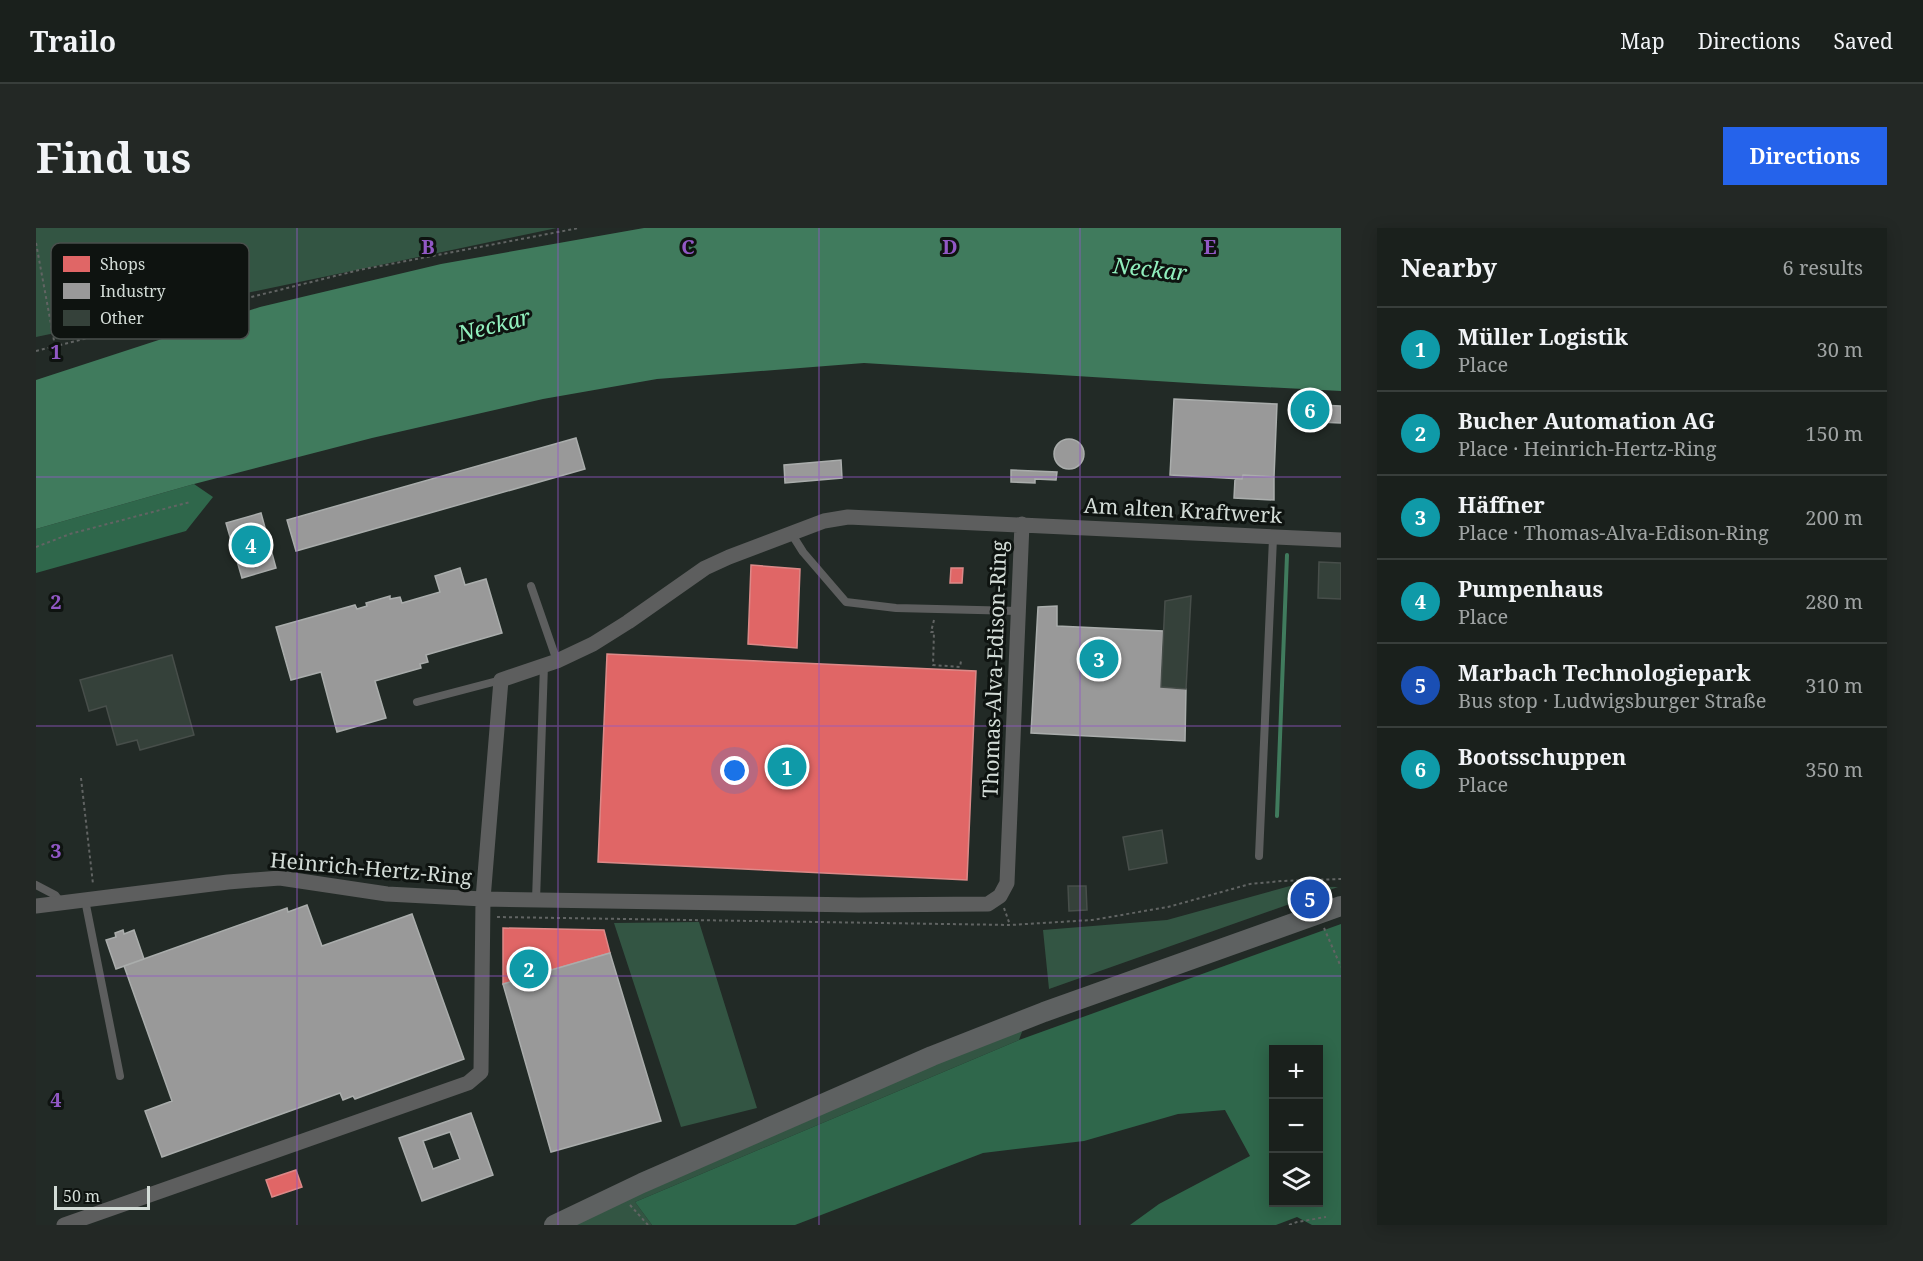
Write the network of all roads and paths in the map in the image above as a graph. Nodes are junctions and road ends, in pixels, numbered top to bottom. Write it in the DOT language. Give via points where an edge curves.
graph roads {
  1 [pos="579,228"];
  2 [pos="36,243"];
  3 [pos="249,298"];
  4 [pos="51,325"];
  5 [pos="54,339"];
  6 [pos="87,339"];
  7 [pos="55,347"];
  8 [pos="36,351"];
  9 [pos="190,502"];
  10 [pos="1022,524"];
  11 [pos="790,533"];
  12 [pos="1273,538"];
  13 [pos="1341,540"];
  14 [pos="36,547"];
  15 [pos="531,586"];
  16 [pos="949,609"];
  17 [pos="1019,611"];
  18 [pos="961,661"];
  19 [pos="551,663"];
  20 [pos="501,680"];
  21 [pos="417,702"];
  22 [pos="81,778"];
  23 [pos="1259,856"];
  24 [pos="1341,879"];
  25 [pos="36,885"];
  26 [pos="90,899"];
  27 [pos="483,899"];
  28 [pos="536,900"];
  29 [pos="62,903"];
  30 [pos="36,906"];
  31 [pos="1341,906"];
  32 [pos="1317,915"];
  33 [pos="483,916"];
  34 [pos="1341,966"];
  35 [pos="120,1076"];
  36 [pos="621,1193"];
  37 [pos="1326,1217"];
  38 [pos="64,1225"];
  39 [pos="554,1225"];
  40 [pos="648,1225"];
  41 [pos="1289,1225"];
  1 -- 3 [label="path" via="359,270"];
  2 -- 4 [label="path"];
  5 -- 7 [label="path"];
  6 -- 7 [label="path"];
  7 -- 8 [label="path"];
  9 -- 14 [label="path"];
  10 -- 11 [label="street, Thomas-Alva-Edison-Ring" via="848,517"];
  10 -- 12 [label="street, Am alten Kraftwerk"];
  10 -- 17 [label="street, Thomas-Alva-Edison-Ring"];
  11 -- 16 [label="lane" via="846,602"];
  11 -- 19 [label="street, Thomas-Alva-Edison-Ring" via="705,568 593,644"];
  12 -- 13 [label="street, Am alten Kraftwerk"];
  12 -- 23 [label="lane"];
  15 -- 19 [label="lane"];
  16 -- 17 [label="lane"];
  16 -- 18 [label="path" via="949,614 935,618 932,624 933,665 960,667"];
  17 -- 28 [label="street, Thomas-Alva-Edison-Ring" via="1006,883 1000,896 988,904"];
  19 -- 20 [label="street, Thomas-Alva-Edison-Ring"];
  19 -- 28 [label="lane"];
  20 -- 21 [label="lane"];
  20 -- 27 [label="street"];
  22 -- 26 [label="path"];
  24 -- 33 [label="path" via="1250,884 1168,907 1092,920 1010,926"];
  25 -- 29 [label="lane"];
  26 -- 27 [label="street, Heinrich-Hertz-Ring" via="280,878 387,894"];
  26 -- 29 [label="street, Heinrich-Hertz-Ring"];
  26 -- 35 [label="lane"];
  27 -- 28 [label="street, Thomas-Alva-Edison-Ring"];
  27 -- 33 [label="street, Heinrich-Hertz-Ring"];
  29 -- 30 [label="street, Heinrich-Hertz-Ring"];
  31 -- 32 [label="main road"];
  32 -- 34 [label="path"];
  32 -- 36 [label="main road" via="932,1056"];
  33 -- 38 [label="street, Heinrich-Hertz-Ring" via="481,1072 468,1083"];
  36 -- 39 [label="main road"];
  36 -- 40 [label="path"];
  37 -- 41 [label="path"];
}
